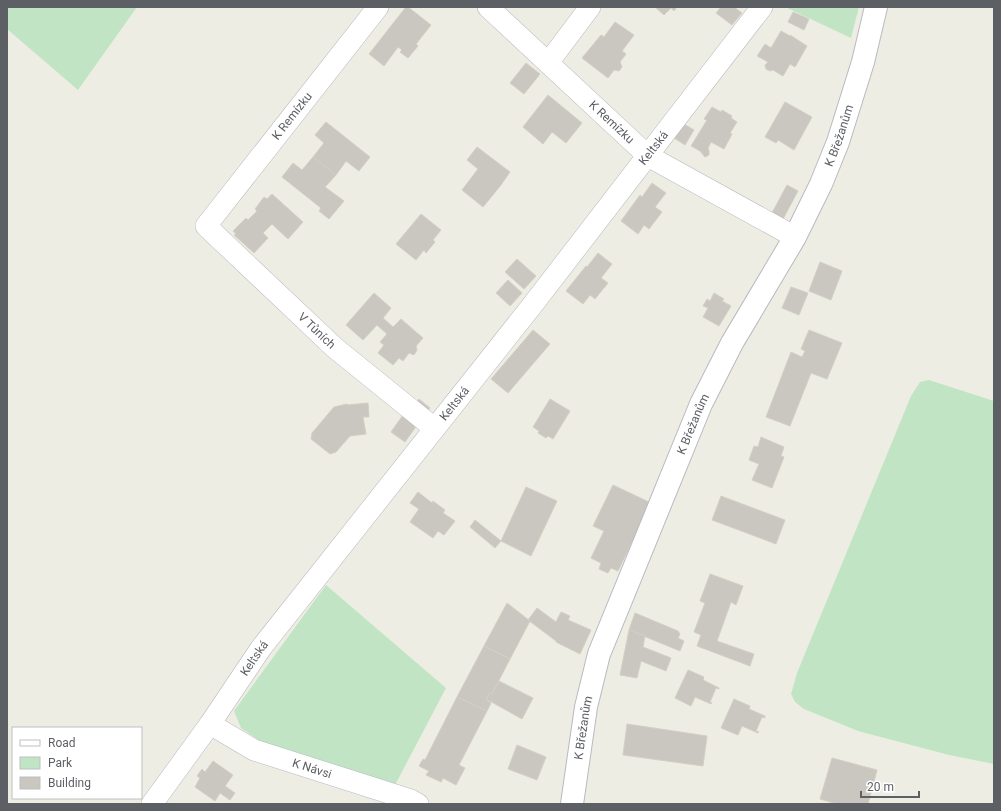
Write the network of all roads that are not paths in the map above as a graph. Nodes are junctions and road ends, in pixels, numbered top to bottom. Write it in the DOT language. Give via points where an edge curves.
graph roads {
  1 [pos="378,7"];
  2 [pos="488,7"];
  3 [pos="590,7"];
  4 [pos="762,7"];
  5 [pos="876,7"];
  6 [pos="548,62"];
  7 [pos="648,156"];
  8 [pos="206,226"];
  9 [pos="795,237"];
  10 [pos="434,428"];
  11 [pos="210,724"];
  12 [pos="152,804"];
  13 [pos="418,804"];
  14 [pos="572,804"];
  1 -- 8 [label="street, K Remízku"];
  2 -- 6 [label="street, K Remízku"];
  3 -- 6 [label="street"];
  4 -- 7 [label="street, Keltská"];
  5 -- 9 [label="street, K Břežanům" via="838,142"];
  6 -- 7 [label="street, K Remízku"];
  7 -- 9 [label="street, K Remízku"];
  7 -- 10 [label="street, Keltská"];
  8 -- 10 [label="street, V Tůních" via="335,348"];
  9 -- 14 [label="street, K Břežanům" via="732,343 701,404 599,654 586,707"];
  10 -- 11 [label="street, Keltská" via="261,648"];
  11 -- 12 [label="street, Keltská"];
  11 -- 13 [label="street, K Návsi" via="254,750"];
}
